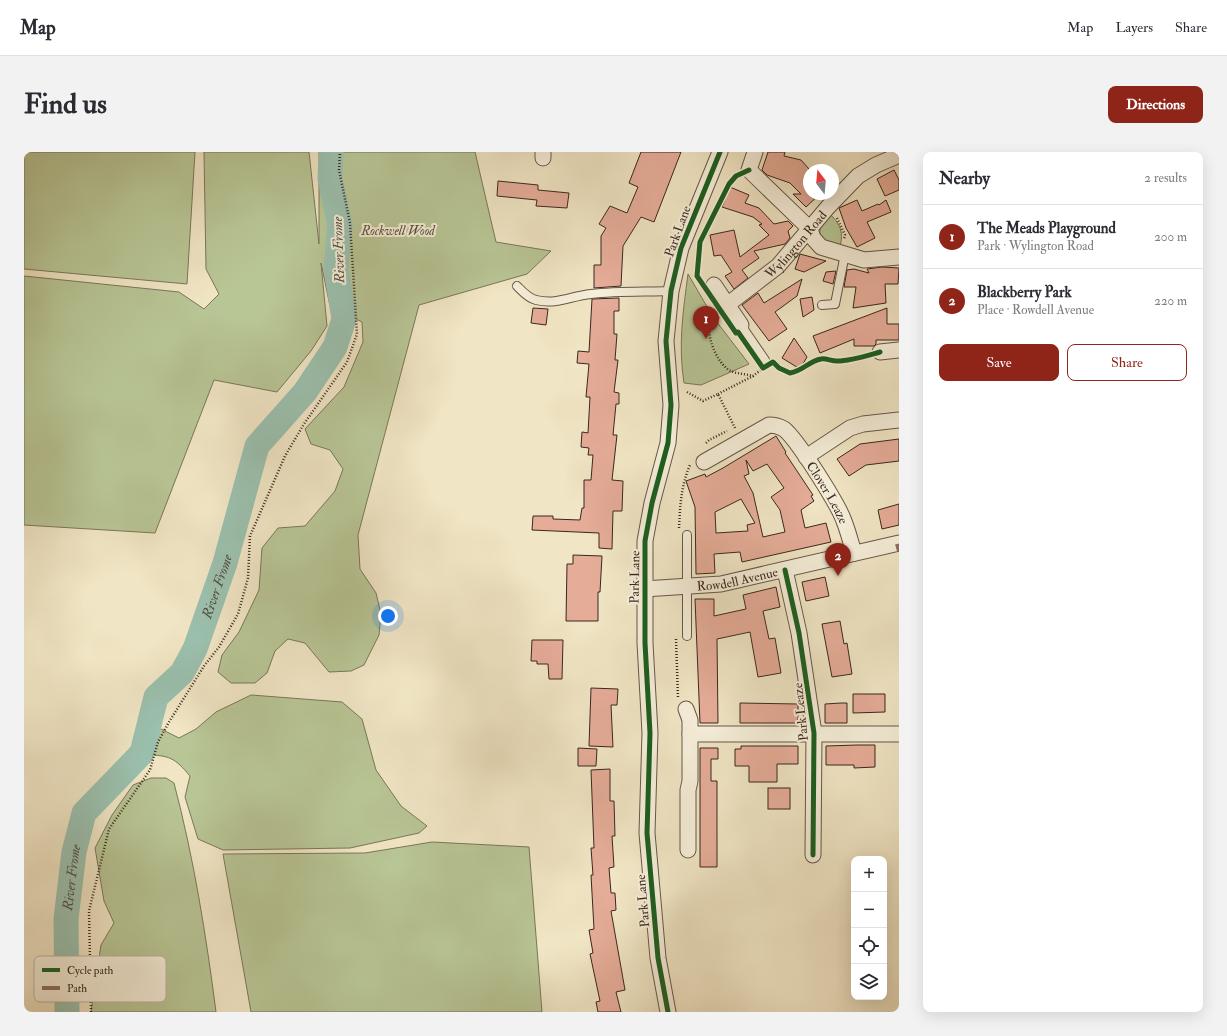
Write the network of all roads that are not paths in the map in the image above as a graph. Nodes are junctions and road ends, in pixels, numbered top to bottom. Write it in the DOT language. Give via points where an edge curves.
graph roads {
  1 [pos="720,152"];
  2 [pos="755,152"];
  3 [pos="899,155"];
  4 [pos="810,229"];
  5 [pos="843,254"];
  6 [pos="899,257"];
  7 [pos="708,284"];
  8 [pos="517,286"];
  9 [pos="671,291"];
  10 [pos="822,305"];
  11 [pos="725,310"];
  12 [pos="741,325"];
  13 [pos="899,350"];
  14 [pos="880,352"];
  15 [pos="762,364"];
  16 [pos="899,420"];
  17 [pos="806,457"];
  18 [pos="704,462"];
  19 [pos="687,535"];
  20 [pos="899,543"];
  21 [pos="854,553"];
  22 [pos="785,570"];
  23 [pos="686,587"];
  24 [pos="644,589"];
  25 [pos="687,636"];
  26 [pos="686,709"];
  27 [pos="814,733"];
  28 [pos="690,734"];
  29 [pos="899,734"];
  30 [pos="688,850"];
  31 [pos="813,855"];
  32 [pos="668,1012"];
  1 -- 9 [label="street, Park Lane" via="681,248"];
  2 -- 4 [label="street" via="749,170"];
  3 -- 4 [label="street, Wylington Road" via="858,176"];
  4 -- 5 [label="street" via="813,238 821,247"];
  4 -- 11 [label="street, Wylington Road" via="778,266"];
  5 -- 6 [label="street" via="864,260"];
  5 -- 10 [label="lane" via="835,304"];
  7 -- 11 [label="street"];
  8 -- 9 [label="lane" via="534,300 547,302 561,302 592,294"];
  9 -- 24 [label="street, Park Lane" via="666,341 671,405 668,443 645,541"];
  11 -- 12 [label="street"];
  12 -- 15 [label="lane"];
  13 -- 14 [label="street"];
  16 -- 17 [label="street, Clover Leaze" via="850,428"];
  17 -- 18 [label="street, Clover Leaze" via="785,430 769,425"];
  17 -- 21 [label="street, Clover Leaze" via="844,521"];
  19 -- 23 [label="lane"];
  20 -- 21 [label="street, Rowdell Avenue"];
  21 -- 22 [label="street, Rowdell Avenue"];
  22 -- 23 [label="street, Rowdell Avenue" via="721,584"];
  22 -- 27 [label="street, Park Leaze" via="801,640"];
  23 -- 24 [label="street, Rowdell Avenue"];
  23 -- 25 [label="lane"];
  24 -- 32 [label="street, Park Lane" via="650,733 647,833 658,958"];
  26 -- 28 [label="street" via="690,720"];
  27 -- 28 [label="street, Park Leaze"];
  27 -- 29 [label="street"];
  27 -- 31 [label="street, Park Leaze"];
  28 -- 30 [label="street"];
}
